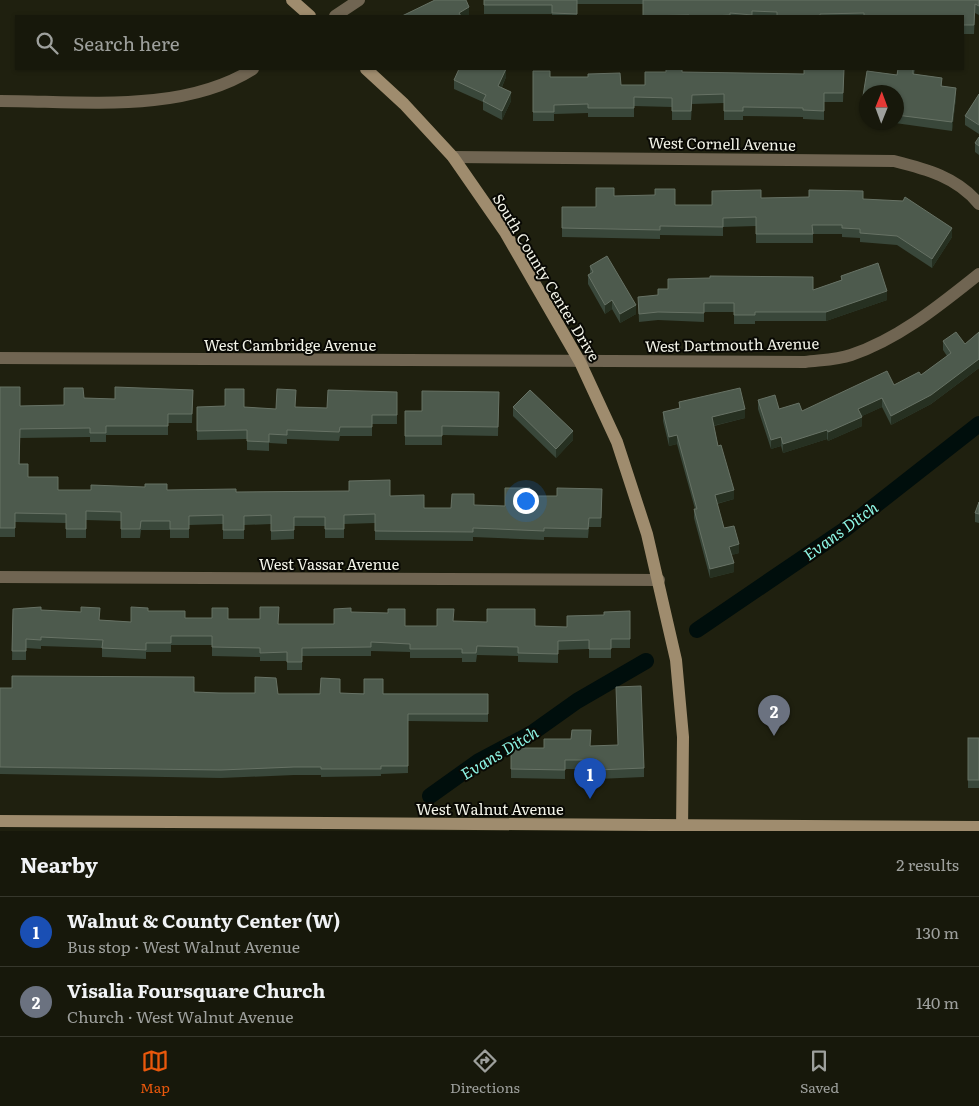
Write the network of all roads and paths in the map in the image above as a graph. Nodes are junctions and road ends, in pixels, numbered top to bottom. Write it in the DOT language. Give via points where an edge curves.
graph roads {
  1 [pos="292,0"];
  2 [pos="359,0"];
  3 [pos="309,15"];
  4 [pos="336,15"];
  5 [pos="252,70"];
  6 [pos="367,70"];
  7 [pos="0,101"];
  8 [pos="453,157"];
  9 [pos="979,204"];
  10 [pos="979,274"];
  11 [pos="0,358"];
  12 [pos="580,362"];
  13 [pos="0,577"];
  14 [pos="659,580"];
  15 [pos="0,822"];
  16 [pos="979,827"];
  17 [pos="682,828"];
  1 -- 3 [label="main road"];
  2 -- 4 [label="street"];
  5 -- 7 [label="street" via="193,94 147,101"];
  6 -- 8 [label="main road, South County Center Drive"];
  8 -- 9 [label="street, West Cornell Avenue" via="894,161 934,171 969,192"];
  8 -- 12 [label="main road, South County Center Drive" via="505,232"];
  10 -- 12 [label="street, West Dartmouth Avenue" via="894,336 850,356 805,362"];
  11 -- 12 [label="street, West Cambridge Avenue"];
  12 -- 14 [label="main road, South County Center Drive" via="617,442"];
  13 -- 14 [label="street, West Vassar Avenue"];
  14 -- 17 [label="main road, South County Center Drive" via="676,660 683,737"];
  15 -- 17 [label="main road, West Walnut Avenue"];
  16 -- 17 [label="main road, West Walnut Avenue"];
}
